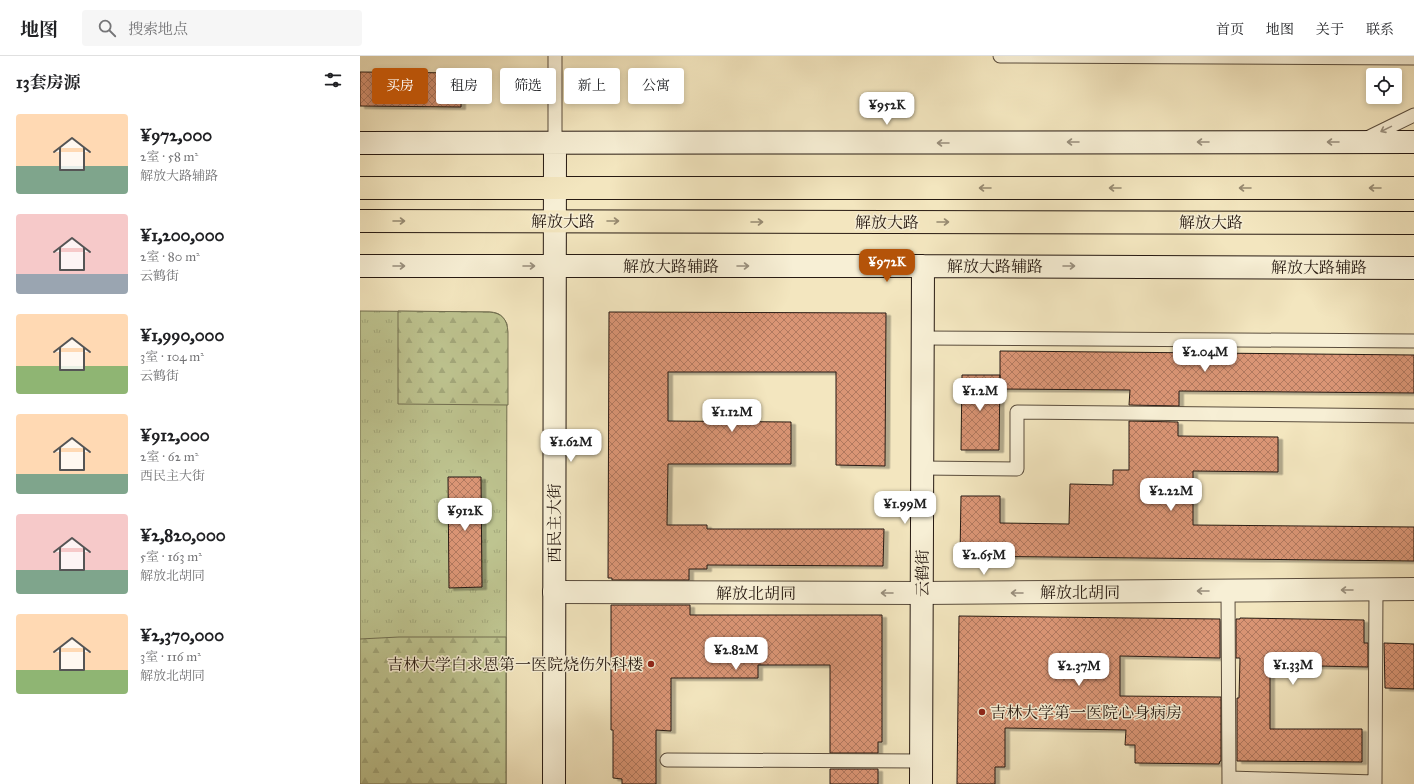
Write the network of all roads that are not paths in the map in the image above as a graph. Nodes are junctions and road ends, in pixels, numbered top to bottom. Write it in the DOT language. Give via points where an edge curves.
graph roads {
  1 [pos="555,56"];
  2 [pos="1000,56"];
  3 [pos="1414,58"];
  4 [pos="1414,115"];
  5 [pos="1358,142"];
  6 [pos="1414,142"];
  7 [pos="360,143"];
  8 [pos="556,143"];
  9 [pos="360,188"];
  10 [pos="555,188"];
  11 [pos="1414,188"];
  12 [pos="360,221"];
  13 [pos="555,221"];
  14 [pos="1414,223"];
  15 [pos="360,266"];
  16 [pos="555,266"];
  17 [pos="923,266"];
  18 [pos="1414,268"];
  19 [pos="922,338"];
  20 [pos="1414,341"];
  21 [pos="1414,416"];
  22 [pos="922,468"];
  23 [pos="1376,590"];
  24 [pos="1414,590"];
  25 [pos="1228,591"];
  26 [pos="554,592"];
  27 [pos="922,593"];
  28 [pos="667,760"];
  29 [pos="921,761"];
  30 [pos="1228,781"];
  31 [pos="1376,783"];
  32 [pos="554,784"];
  33 [pos="921,784"];
  1 -- 8 [label="lane"];
  2 -- 3 [label="lane"];
  4 -- 5 [label="lane, one-way"];
  5 -- 6 [label="street"];
  5 -- 8 [label="street, one-way"];
  7 -- 8 [label="street"];
  8 -- 10 [label="street, 西民主大街"];
  9 -- 10 [label="main road, 解放大路"];
  11 -- 10 [label="main road, 解放大路, one-way"];
  10 -- 13 [label="street, 西民主大街"];
  12 -- 13 [label="main road, 解放大路, one-way"];
  13 -- 14 [label="main road, 解放大路, one-way"];
  13 -- 16 [label="street, 西民主大街"];
  15 -- 16 [label="street, 解放大路辅路, one-way"];
  16 -- 17 [label="street, 解放大路辅路, one-way"];
  16 -- 26 [label="street, 西民主大街"];
  17 -- 18 [label="street, 解放大路辅路, one-way"];
  17 -- 19 [label="street, 云鹤街"];
  19 -- 20 [label="lane"];
  19 -- 22 [label="street, 云鹤街"];
  21 -- 22 [label="lane" via="1017,412 1017,469"];
  22 -- 27 [label="street, 云鹤街"];
  23 -- 24 [label="street, 解放北胡同"];
  23 -- 25 [label="street, 解放北胡同, one-way"];
  23 -- 31 [label="lane"];
  25 -- 27 [label="street, 解放北胡同, one-way"];
  25 -- 30 [label="lane"];
  27 -- 26 [label="street, 解放北胡同, one-way"];
  26 -- 32 [label="street, 西民主大街"];
  27 -- 29 [label="street, 云鹤街"];
  28 -- 29 [label="lane"];
  29 -- 33 [label="street, 云鹤街"];
  30 -- 31 [label="lane"];
}
